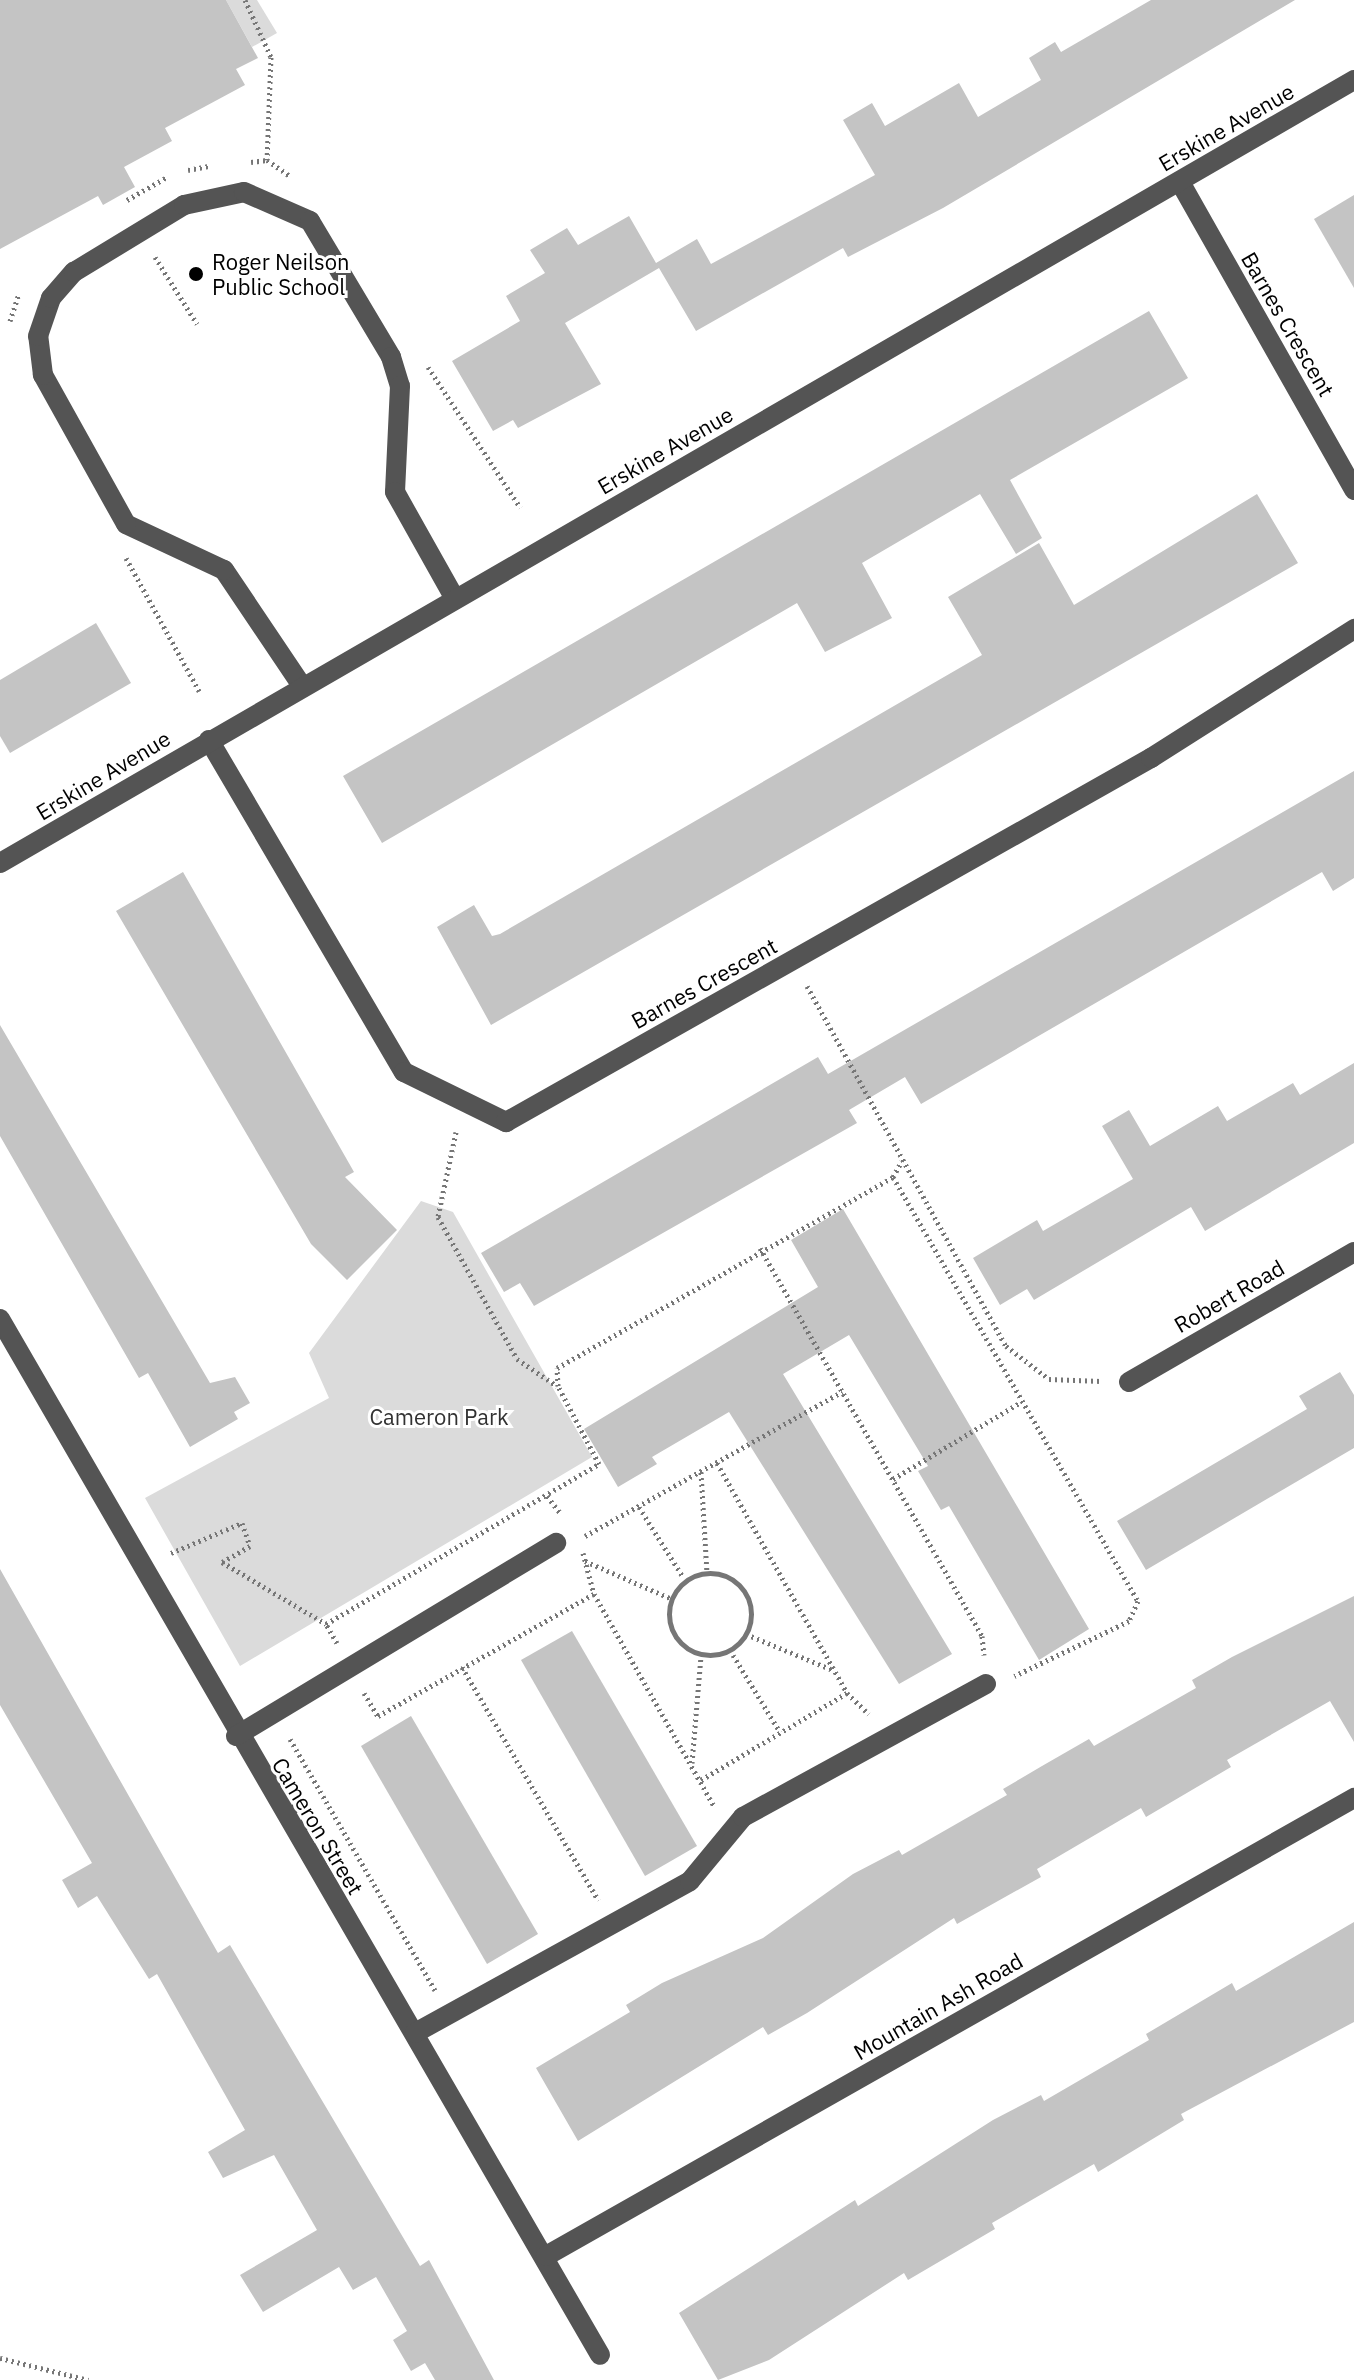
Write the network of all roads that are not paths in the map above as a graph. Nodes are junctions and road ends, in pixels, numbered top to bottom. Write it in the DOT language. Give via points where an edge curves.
graph roads {
  1 [pos="1354,80"];
  2 [pos="1180,182"];
  3 [pos="1354,490"];
  4 [pos="455,599"];
  5 [pos="1354,629"];
  6 [pos="302,686"];
  7 [pos="209,740"];
  8 [pos="0,863"];
  9 [pos="1354,1252"];
  10 [pos="0,1319"];
  11 [pos="1129,1382"];
  12 [pos="556,1543"];
  13 [pos="986,1684"];
  14 [pos="236,1736"];
  15 [pos="1354,1798"];
  16 [pos="415,2033"];
  17 [pos="546,2256"];
  18 [pos="600,2355"];
  1 -- 2 [label="street, Erskine Avenue"];
  2 -- 3 [label="street, Barnes Crescent"];
  2 -- 4 [label="street, Erskine Avenue"];
  4 -- 6 [label="street, Erskine Avenue"];
  4 -- 6 [label="street" via="395,492 400,386 391,357 310,221 244,192 208,194 141,231 74,272 51,298 38,336 43,375 126,524 224,570"];
  5 -- 7 [label="street, Barnes Crescent" via="1151,758 506,1122 404,1072"];
  6 -- 7 [label="street, Erskine Avenue"];
  7 -- 8 [label="street, Erskine Avenue"];
  9 -- 11 [label="street, Robert Road"];
  10 -- 14 [label="street, Cameron Street"];
  12 -- 14 [label="street"];
  13 -- 16 [label="street" via="743,1817 690,1881"];
  14 -- 16 [label="street, Cameron Street"];
  15 -- 17 [label="street, Mountain Ash Road"];
  16 -- 17 [label="street, Cameron Street"];
  17 -- 18 [label="street, Cameron Street"];
}
